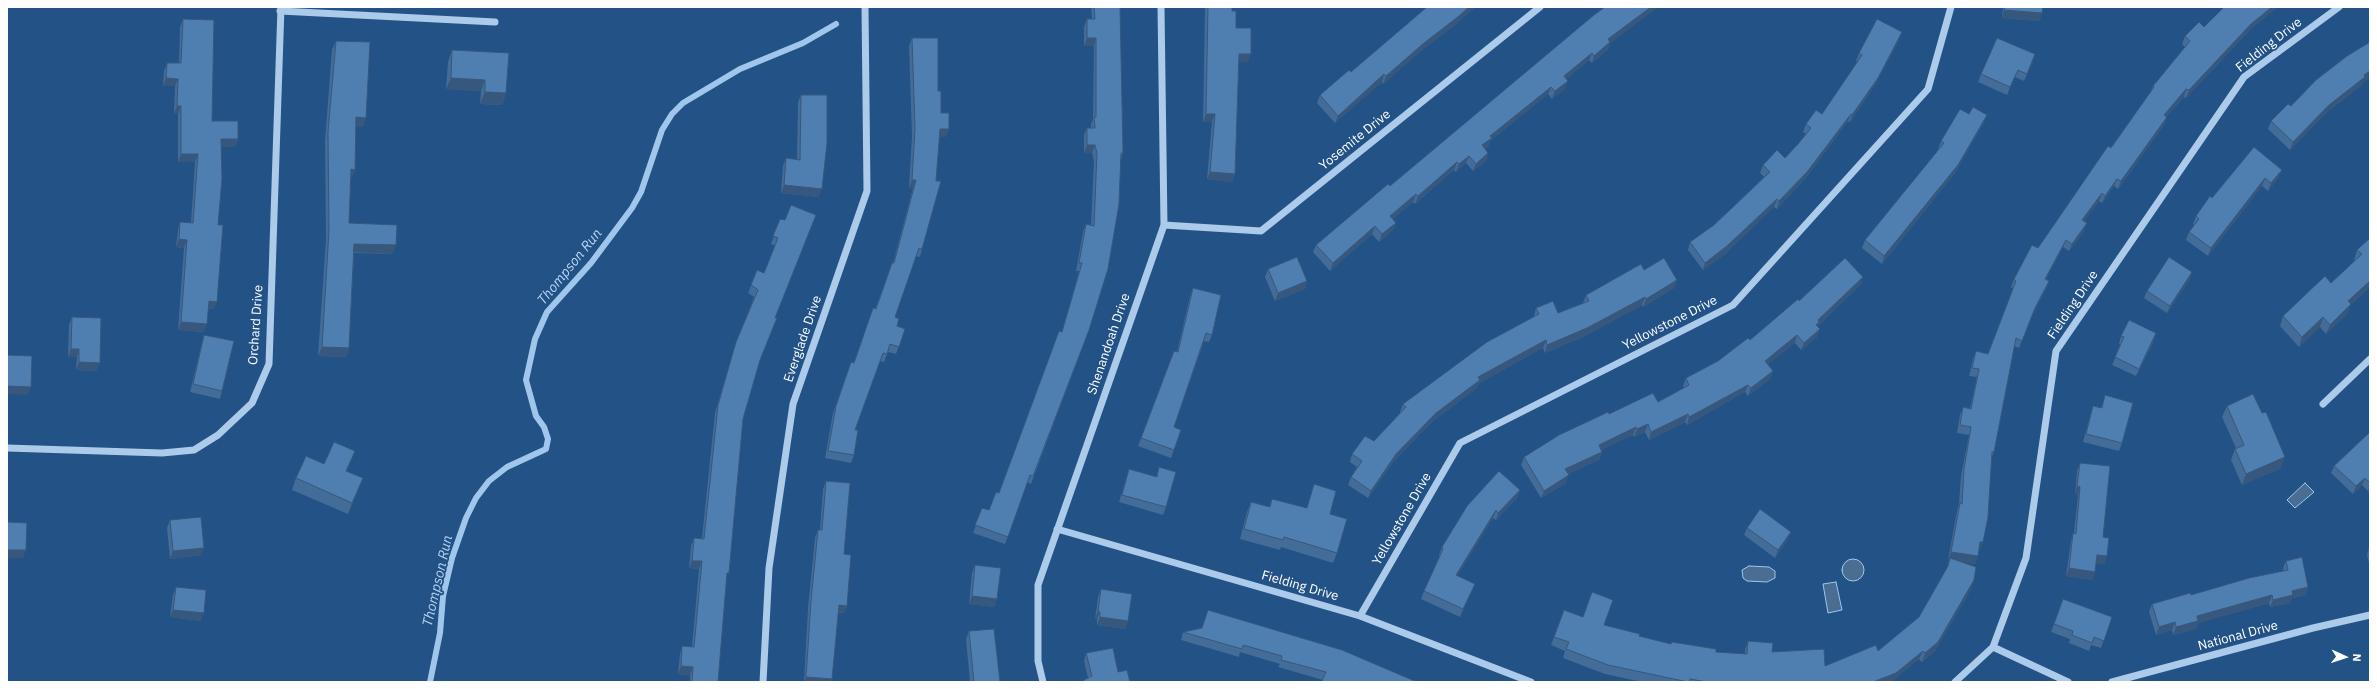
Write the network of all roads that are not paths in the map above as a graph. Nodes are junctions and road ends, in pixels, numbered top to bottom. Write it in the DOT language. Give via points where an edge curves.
graph roads {
  1 [pos="865,7"];
  2 [pos="1162,7"];
  3 [pos="1540,7"];
  4 [pos="1951,7"];
  5 [pos="2339,7"];
  6 [pos="280,9"];
  7 [pos="494,22"];
  8 [pos="1164,226"];
  9 [pos="2370,359"];
  10 [pos="2323,404"];
  11 [pos="7,448"];
  12 [pos="1057,529"];
  13 [pos="2370,615"];
  14 [pos="1360,616"];
  15 [pos="1993,647"];
  16 [pos="763,682"];
  17 [pos="1043,682"];
  18 [pos="1532,682"];
  19 [pos="1955,682"];
  20 [pos="2068,682"];
  21 [pos="2112,682"];
  1 -- 16 [label="street, Everglade Drive" via="867,191 793,404 769,568"];
  2 -- 8 [label="street, Shenandoah Drive"];
  3 -- 8 [label="street, Yosemite Drive" via="1261,231"];
  4 -- 14 [label="street, Yellowstone Drive" via="1928,89 1733,305 1460,443"];
  5 -- 15 [label="street, Fielding Drive" via="2244,77 2056,351 2026,558"];
  6 -- 7 [label="street"];
  6 -- 11 [label="street, Orchard Drive" via="268,364 252,403 218,435 194,450 162,454"];
  8 -- 12 [label="street, Shenandoah Drive"];
  9 -- 10 [label="street"];
  12 -- 14 [label="street, Fielding Drive"];
  12 -- 17 [label="street, Shenandoah Drive" via="1038,585 1038,661"];
  13 -- 21 [label="street, National Drive"];
  14 -- 18 [label="street, Fielding Drive"];
  15 -- 19 [label="street, Fielding Drive"];
  15 -- 20 [label="street"];
}
